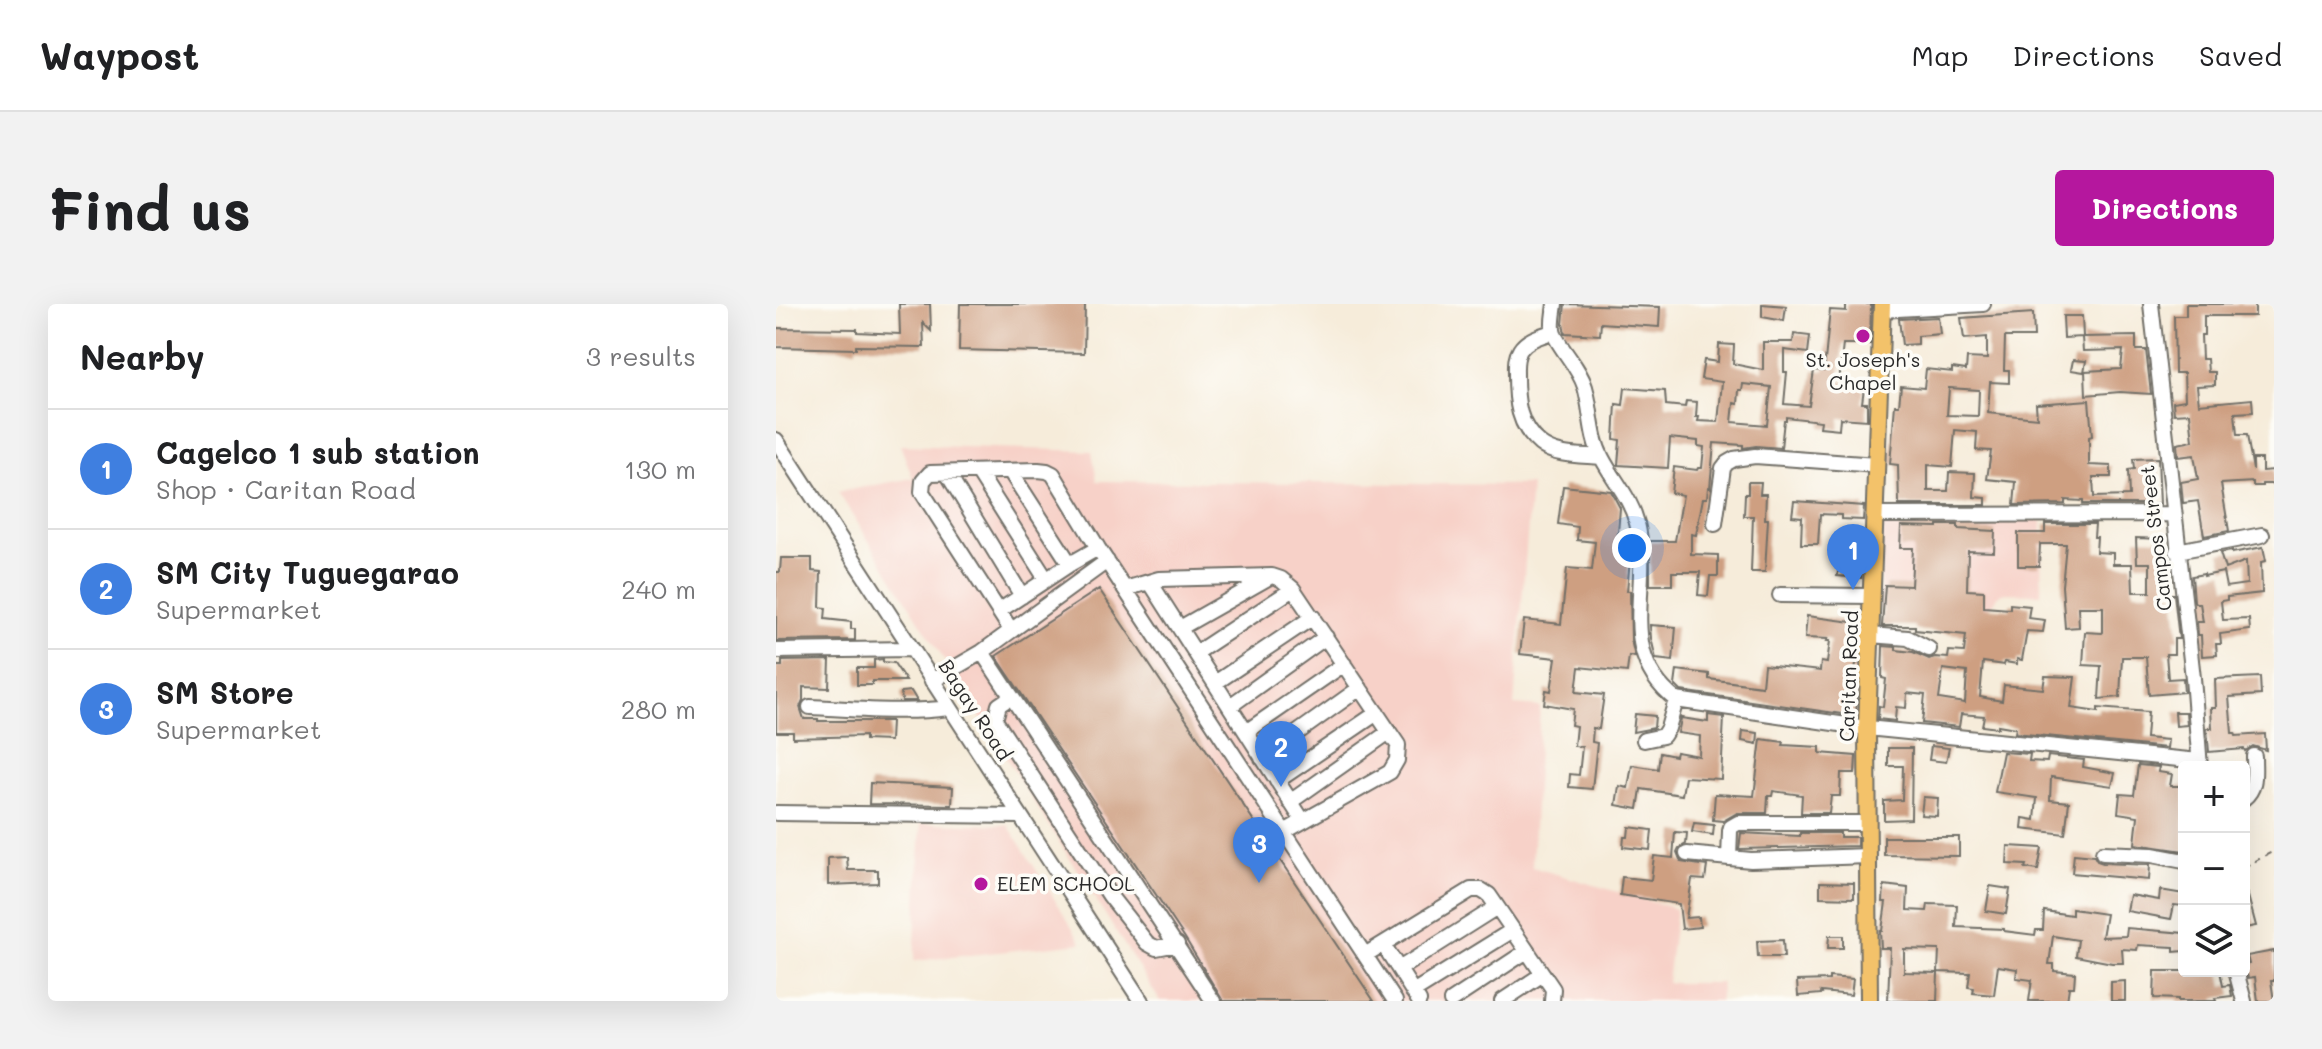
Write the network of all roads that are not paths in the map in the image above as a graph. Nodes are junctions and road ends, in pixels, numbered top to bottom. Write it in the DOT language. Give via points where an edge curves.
graph roads {
  1 [pos="1555,304"];
  2 [pos="1983,304"];
  3 [pos="2151,304"];
  4 [pos="1882,307"];
  5 [pos="1552,332"];
  6 [pos="776,440"];
  7 [pos="1601,457"];
  8 [pos="1876,465"];
  9 [pos="1010,471"];
  10 [pos="978,472"];
  11 [pos="947,473"];
  12 [pos="2173,514"];
  13 [pos="1874,515"];
  14 [pos="1715,524"];
  15 [pos="2262,535"];
  16 [pos="1098,548"];
  17 [pos="2177,551"];
  18 [pos="1107,561"];
  19 [pos="1070,564"];
  20 [pos="1272,576"];
  21 [pos="1046,579"];
  22 [pos="1150,582"];
  23 [pos="1125,589"];
  24 [pos="1293,589"];
  25 [pos="1780,595"];
  26 [pos="1022,596"];
  27 [pos="1871,596"];
  28 [pos="999,611"];
  29 [pos="1313,617"];
  30 [pos="1180,628"];
  31 [pos="1011,630"];
  32 [pos="1870,635"];
  33 [pos="1326,637"];
  34 [pos="911,649"];
  35 [pos="1929,649"];
  36 [pos="776,651"];
  37 [pos="982,652"];
  38 [pos="1196,653"];
  39 [pos="1344,664"];
  40 [pos="932,681"];
  41 [pos="1215,683"];
  42 [pos="1360,688"];
  43 [pos="1011,697"];
  44 [pos="1676,700"];
  45 [pos="1230,706"];
  46 [pos="810,707"];
  47 [pos="949,708"];
  48 [pos="1377,713"];
  49 [pos="1867,728"];
  50 [pos="1246,732"];
  51 [pos="1389,732"];
  52 [pos="1644,740"];
  53 [pos="2254,756"];
  54 [pos="1262,758"];
  55 [pos="2199,761"];
  56 [pos="2178,762"];
  57 [pos="1277,781"];
  58 [pos="2250,792"];
  59 [pos="1290,802"];
  60 [pos="776,813"];
  61 [pos="1019,816"];
  62 [pos="1303,821"];
  63 [pos="1868,823"];
  64 [pos="1284,832"];
  65 [pos="2103,853"];
  66 [pos="1687,854"];
  67 [pos="1868,856"];
  68 [pos="1729,858"];
  69 [pos="2178,860"];
  70 [pos="1497,907"];
  71 [pos="1513,930"];
  72 [pos="1177,944"];
  73 [pos="1383,944"];
  74 [pos="1527,951"];
  75 [pos="1365,955"];
  76 [pos="1399,969"];
  77 [pos="1543,974"];
  78 [pos="2238,977"];
  79 [pos="1416,996"];
  80 [pos="1141,1001"];
  81 [pos="1213,1001"];
  82 [pos="1395,1001"];
  83 [pos="1451,1001"];
  84 [pos="1502,1001"];
  85 [pos="1552,1001"];
  86 [pos="1869,1001"];
  87 [pos="2244,1001"];
  1 -- 5 [label="street"];
  2 -- 4 [label="street"];
  3 -- 12 [label="street, Campos Street"];
  4 -- 8 [label="main road, Caritan Road"];
  5 -- 7 [label="street" via="1581,376"];
  5 -- 7 [label="street" via="1534,339 1516,359 1520,415 1542,446"];
  6 -- 34 [label="street, Bagay Road"];
  7 -- 44 [label="street" via="1625,491 1638,526 1642,655 1660,688"];
  8 -- 13 [label="main road, Caritan Road"];
  8 -- 14 [label="street" via="1734,459 1723,468"];
  9 -- 10 [label="street"];
  9 -- 16 [label="street" via="1053,474"];
  9 -- 19 [label="street"];
  10 -- 11 [label="street"];
  10 -- 21 [label="street"];
  11 -- 26 [label="street"];
  11 -- 28 [label="street" via="930,473 922,492"];
  12 -- 13 [label="street"];
  12 -- 17 [label="street, Campos Street"];
  13 -- 27 [label="main road, Caritan Road"];
  15 -- 17 [label="street"];
  16 -- 18 [label="street"];
  16 -- 19 [label="street"];
  17 -- 55 [label="street, Campos Street"];
  18 -- 23 [label="street"];
  18 -- 31 [label="street"];
  19 -- 21 [label="street"];
  20 -- 22 [label="street"];
  20 -- 24 [label="street"];
  20 -- 30 [label="street"];
  21 -- 26 [label="street"];
  22 -- 23 [label="street"];
  22 -- 30 [label="street"];
  23 -- 64 [label="street"];
  24 -- 29 [label="street"];
  24 -- 38 [label="street"];
  25 -- 27 [label="street"];
  26 -- 28 [label="street"];
  27 -- 32 [label="main road, Caritan Road"];
  28 -- 31 [label="street"];
  29 -- 33 [label="street"];
  29 -- 41 [label="street"];
  30 -- 38 [label="street"];
  31 -- 37 [label="street"];
  32 -- 35 [label="street" via="1908,638"];
  32 -- 49 [label="main road, Caritan Road"];
  33 -- 39 [label="street"];
  33 -- 45 [label="street"];
  34 -- 36 [label="street"];
  34 -- 40 [label="street, Bagay Road"];
  37 -- 40 [label="street"];
  37 -- 43 [label="street"];
  38 -- 41 [label="street"];
  39 -- 42 [label="street"];
  39 -- 50 [label="street"];
  40 -- 47 [label="street, Bagay Road"];
  41 -- 45 [label="street"];
  42 -- 48 [label="street"];
  42 -- 54 [label="street"];
  43 -- 72 [label="street"];
  43 -- 72 [label="street" via="999,705 995,720 1110,896 1147,943 1156,948"];
  44 -- 49 [label="street"];
  44 -- 52 [label="street" via="1663,736"];
  45 -- 50 [label="street"];
  46 -- 47 [label="street"];
  47 -- 61 [label="street, Bagay Road"];
  48 -- 51 [label="street"];
  48 -- 57 [label="street"];
  49 -- 56 [label="street"];
  49 -- 63 [label="main road, Caritan Road"];
  50 -- 54 [label="street"];
  51 -- 59 [label="street"];
  51 -- 62 [label="street" via="1398,745 1390,772"];
  53 -- 58 [label="street"];
  54 -- 57 [label="street"];
  57 -- 59 [label="street"];
  59 -- 62 [label="street"];
  60 -- 61 [label="street"];
  61 -- 80 [label="street, Bagay Road"];
  62 -- 64 [label="street"];
  63 -- 67 [label="main road, Caritan Road"];
  63 -- 68 [label="street" via="1738,823 1731,827"];
  64 -- 75 [label="street"];
  65 -- 69 [label="street"];
  66 -- 68 [label="street"];
  67 -- 68 [label="street"];
  67 -- 86 [label="main road, Caritan Road"];
  70 -- 71 [label="street"];
  70 -- 73 [label="street" via="1489,895 1471,890"];
  70 -- 76 [label="street"];
  71 -- 74 [label="street"];
  71 -- 79 [label="street"];
  72 -- 81 [label="street"];
  73 -- 75 [label="street"];
  73 -- 76 [label="street"];
  74 -- 77 [label="street"];
  74 -- 83 [label="street"];
  75 -- 82 [label="street"];
  76 -- 79 [label="street"];
  77 -- 84 [label="street"];
  77 -- 85 [label="street" via="1553,989"];
  78 -- 87 [label="street"];
}
